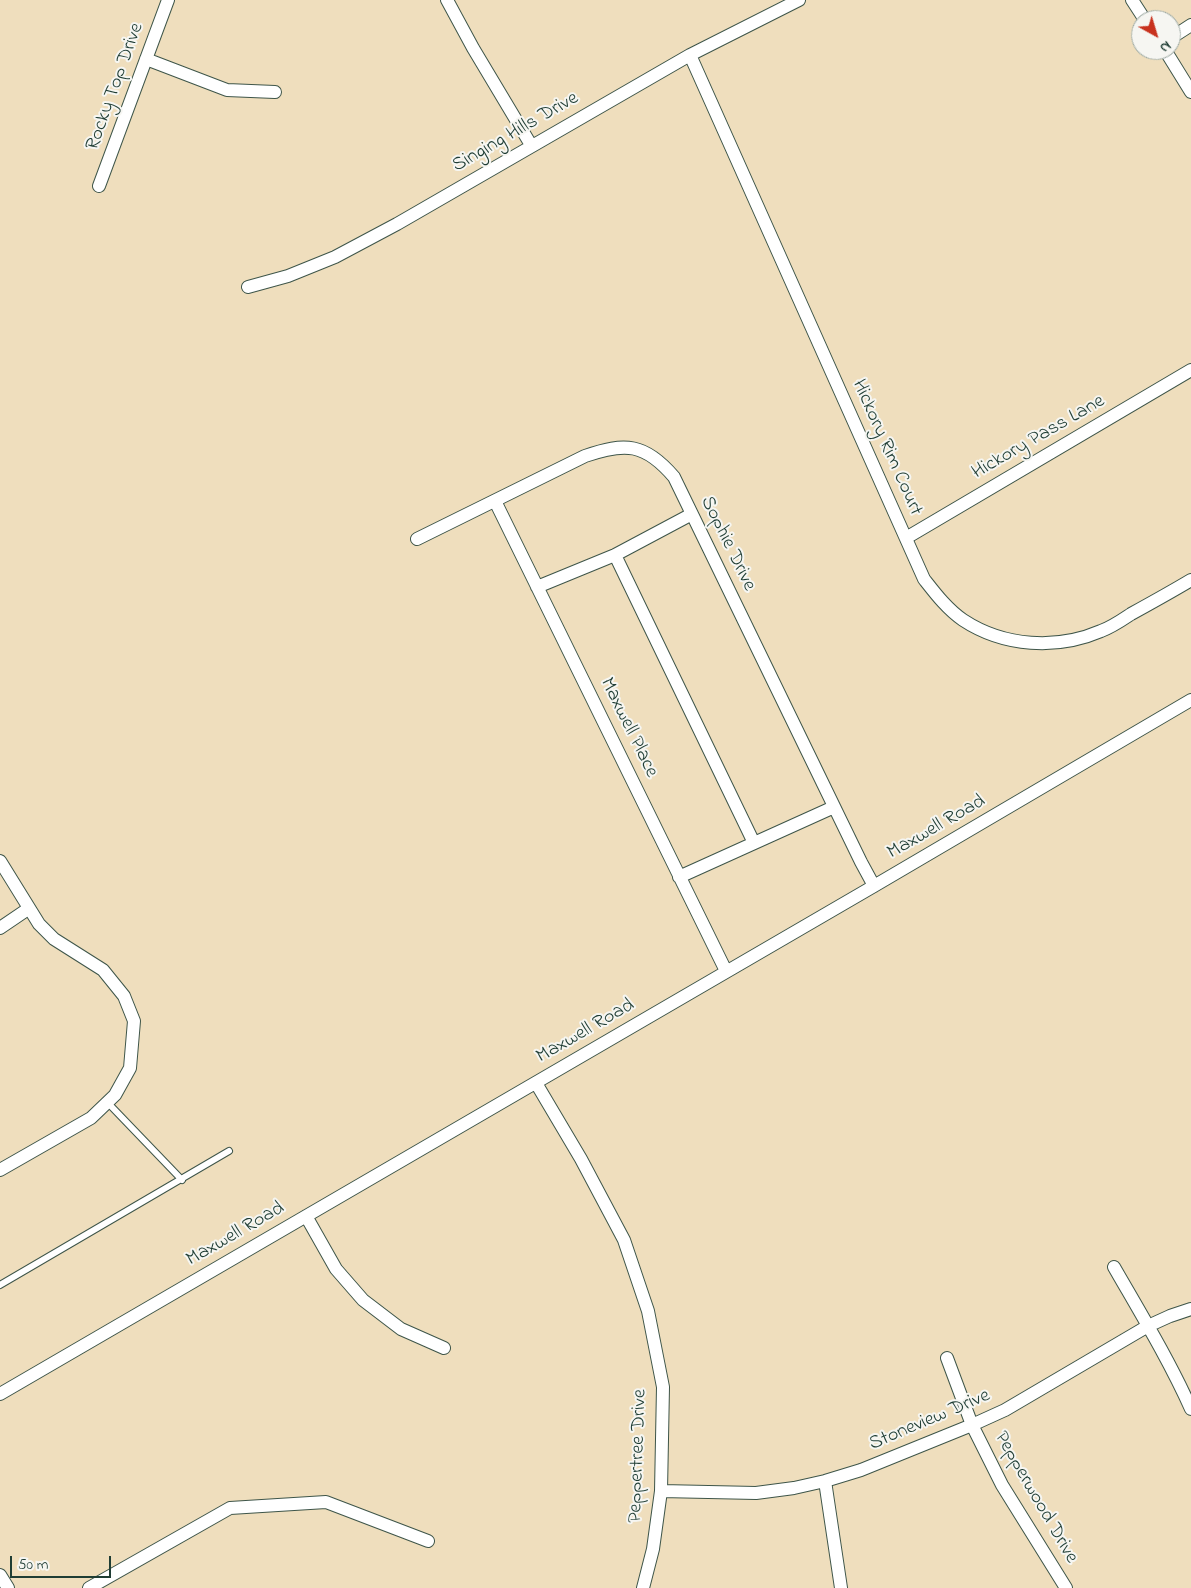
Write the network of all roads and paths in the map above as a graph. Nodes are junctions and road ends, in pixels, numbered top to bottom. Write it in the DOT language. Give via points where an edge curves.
graph roads {
  1 [pos="168,0"];
  2 [pos="447,0"];
  3 [pos="799,0"];
  4 [pos="690,55"];
  5 [pos="146,59"];
  6 [pos="1171,60"];
  7 [pos="275,92"];
  8 [pos="1191,92"];
  9 [pos="531,145"];
  10 [pos="99,186"];
  11 [pos="248,288"];
  12 [pos="1191,370"];
  13 [pos="495,501"];
  14 [pos="692,514"];
  15 [pos="906,538"];
  16 [pos="416,539"];
  17 [pos="615,555"];
  18 [pos="1191,580"];
  19 [pos="537,587"];
  20 [pos="1191,700"];
  21 [pos="834,807"];
  22 [pos="754,843"];
  23 [pos="0,861"];
  24 [pos="679,876"];
  25 [pos="874,886"];
  26 [pos="28,909"];
  27 [pos="0,928"];
  28 [pos="726,971"];
  29 [pos="536,1083"];
  30 [pos="108,1103"];
  31 [pos="229,1151"];
  32 [pos="0,1170"];
  33 [pos="182,1180"];
  34 [pos="306,1216"];
  35 [pos="1114,1267"];
  36 [pos="0,1285"];
  37 [pos="1191,1309"];
  38 [pos="1148,1326"];
  39 [pos="444,1348"];
  40 [pos="947,1358"];
  41 [pos="0,1394"];
  42 [pos="1191,1409"];
  43 [pos="972,1425"];
  44 [pos="825,1481"];
  45 [pos="661,1491"];
  46 [pos="428,1541"];
  47 [pos="0,1575"];
  48 [pos="8,1588"];
  49 [pos="90,1588"];
  50 [pos="643,1588"];
  51 [pos="841,1588"];
  52 [pos="1066,1588"];
  1 -- 5 [label="street, Rocky Top Drive"];
  2 -- 9 [label="street"];
  3 -- 4 [label="street, Singing Hills Drive"];
  4 -- 9 [label="street, Singing Hills Drive"];
  4 -- 15 [label="street, Hickory Rim Court"];
  5 -- 7 [label="street" via="227,90"];
  5 -- 10 [label="street, Rocky Top Drive"];
  6 -- 8 [label="street"];
  9 -- 11 [label="street, Singing Hills Drive" via="336,257"];
  12 -- 15 [label="street, Hickory Pass Lane"];
  13 -- 14 [label="street, Sophie Drive" via="585,456 610,448 629,448 644,451 662,463 674,477"];
  13 -- 16 [label="street, Sophie Drive"];
  13 -- 19 [label="street, Maxwell Place"];
  14 -- 17 [label="street"];
  14 -- 21 [label="street, Sophie Drive"];
  15 -- 18 [label="street, Hickory Rim Court" via="924,579 939,598 962,619 985,632 1014,641 1045,644 1073,641 1103,631"];
  17 -- 19 [label="street"];
  17 -- 22 [label="street"];
  19 -- 24 [label="street, Maxwell Place"];
  20 -- 25 [label="street, Maxwell Road"];
  21 -- 22 [label="street"];
  21 -- 25 [label="street, Sophie Drive"];
  22 -- 24 [label="street"];
  23 -- 26 [label="street"];
  24 -- 28 [label="street, Maxwell Place"];
  25 -- 28 [label="street, Maxwell Road"];
  26 -- 27 [label="street"];
  26 -- 30 [label="street" via="54,939 103,970 124,996 134,1021 130,1068 116,1096"];
  28 -- 29 [label="street, Maxwell Road"];
  29 -- 34 [label="street, Maxwell Road"];
  29 -- 45 [label="street, Peppertree Drive" via="624,1240 648,1311 663,1387"];
  30 -- 32 [label="street" via="92,1118"];
  30 -- 33 [label="lane"];
  31 -- 33 [label="lane"];
  33 -- 36 [label="lane"];
  34 -- 39 [label="street" via="336,1268 363,1300 401,1329"];
  34 -- 41 [label="street, Maxwell Road"];
  35 -- 38 [label="street"];
  37 -- 38 [label="street, Stoneview Drive"];
  38 -- 42 [label="street"];
  38 -- 43 [label="street, Stoneview Drive" via="1005,1410"];
  40 -- 43 [label="street, Pepperwood Drive"];
  43 -- 44 [label="street, Stoneview Drive" via="861,1470"];
  43 -- 52 [label="street, Pepperwood Drive" via="1002,1485"];
  44 -- 45 [label="street, Stoneview Drive" via="756,1493"];
  44 -- 51 [label="street"];
  45 -- 50 [label="street, Peppertree Drive" via="653,1549"];
  46 -- 49 [label="street" via="326,1502 230,1508"];
  47 -- 48 [label="street"];
}
